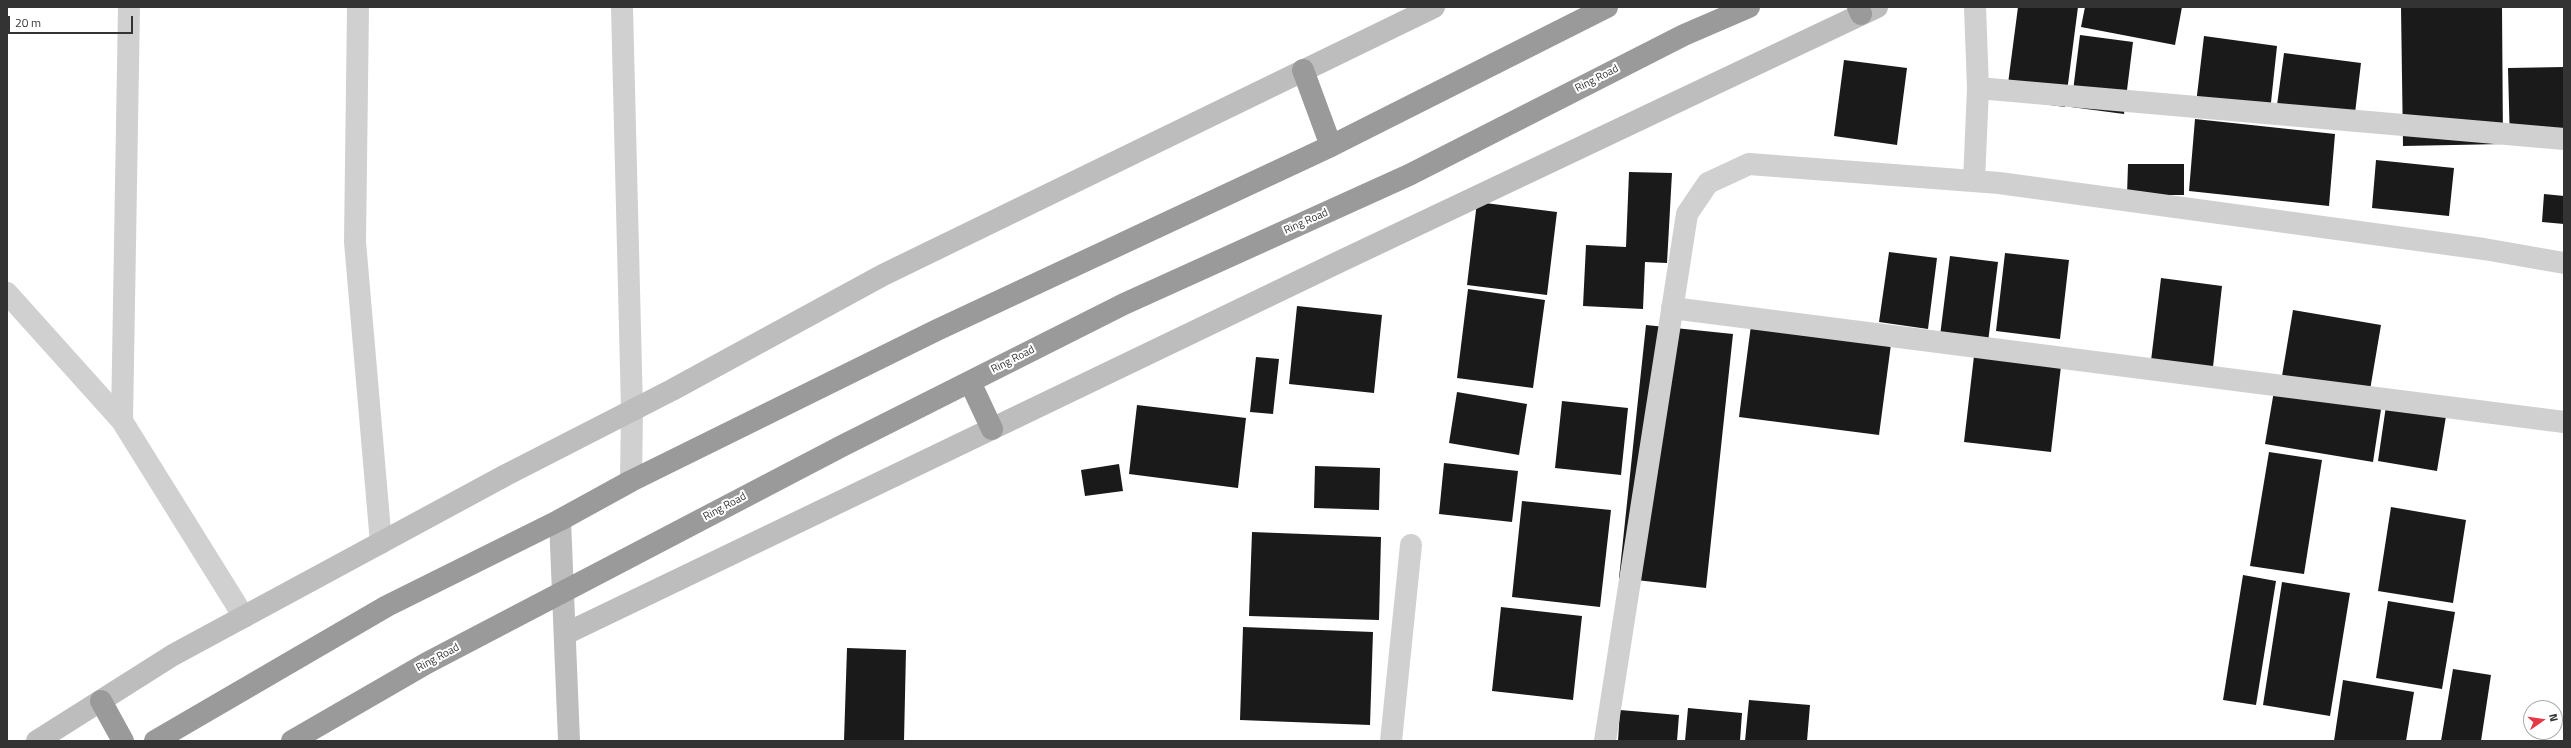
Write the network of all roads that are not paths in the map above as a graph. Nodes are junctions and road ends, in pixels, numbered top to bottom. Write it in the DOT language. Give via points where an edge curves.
graph roads {
  1 [pos="129,7"];
  2 [pos="358,7"];
  3 [pos="622,7"];
  4 [pos="1434,7"];
  5 [pos="1607,7"];
  6 [pos="1749,7"];
  7 [pos="1975,7"];
  8 [pos="1865,9"];
  9 [pos="1303,70"];
  10 [pos="1978,88"];
  11 [pos="2564,139"];
  12 [pos="1331,146"];
  13 [pos="1974,181"];
  14 [pos="2564,263"];
  15 [pos="7,293"];
  16 [pos="1672,308"];
  17 [pos="970,382"];
  18 [pos="632,410"];
  19 [pos="122,421"];
  20 [pos="2564,422"];
  21 [pos="992,429"];
  22 [pos="631,481"];
  23 [pos="560,520"];
  24 [pos="382,543"];
  25 [pos="1411,545"];
  26 [pos="563,592"];
  27 [pos="244,617"];
  28 [pos="565,634"];
  29 [pos="101,701"];
  30 [pos="37,741"];
  31 [pos="123,741"];
  32 [pos="156,741"];
  33 [pos="292,741"];
  34 [pos="569,741"];
  35 [pos="1391,741"];
  36 [pos="1605,741"];
  1 -- 19 [label="street"];
  2 -- 24 [label="street" via="355,242"];
  3 -- 18 [label="street"];
  4 -- 9 [label="street"];
  5 -- 12 [label="highway"];
  6 -- 17 [label="highway, Ring Road" via="1684,35 1409,175 1124,304"];
  7 -- 10 [label="street"];
  8 -- 21 [label="street"];
  9 -- 12 [label="highway"];
  9 -- 18 [label="street" via="883,275"];
  10 -- 11 [label="street"];
  10 -- 13 [label="street"];
  12 -- 22 [label="highway" via="937,330"];
  13 -- 14 [label="street" via="2484,249"];
  13 -- 16 [label="street" via="1749,164 1708,183 1687,214"];
  15 -- 19 [label="street"];
  16 -- 20 [label="street"];
  16 -- 36 [label="street"];
  17 -- 21 [label="highway"];
  17 -- 26 [label="highway, Ring Road"];
  18 -- 22 [label="street"];
  18 -- 24 [label="street"];
  19 -- 27 [label="street"];
  21 -- 28 [label="street"];
  22 -- 23 [label="highway"];
  23 -- 26 [label="street"];
  23 -- 32 [label="highway" via="387,606"];
  24 -- 27 [label="street"];
  25 -- 35 [label="street"];
  26 -- 28 [label="street"];
  26 -- 33 [label="highway, Ring Road" via="427,663"];
  27 -- 29 [label="street" via="173,655"];
  28 -- 34 [label="street"];
  29 -- 30 [label="street"];
  29 -- 31 [label="highway"];
}
